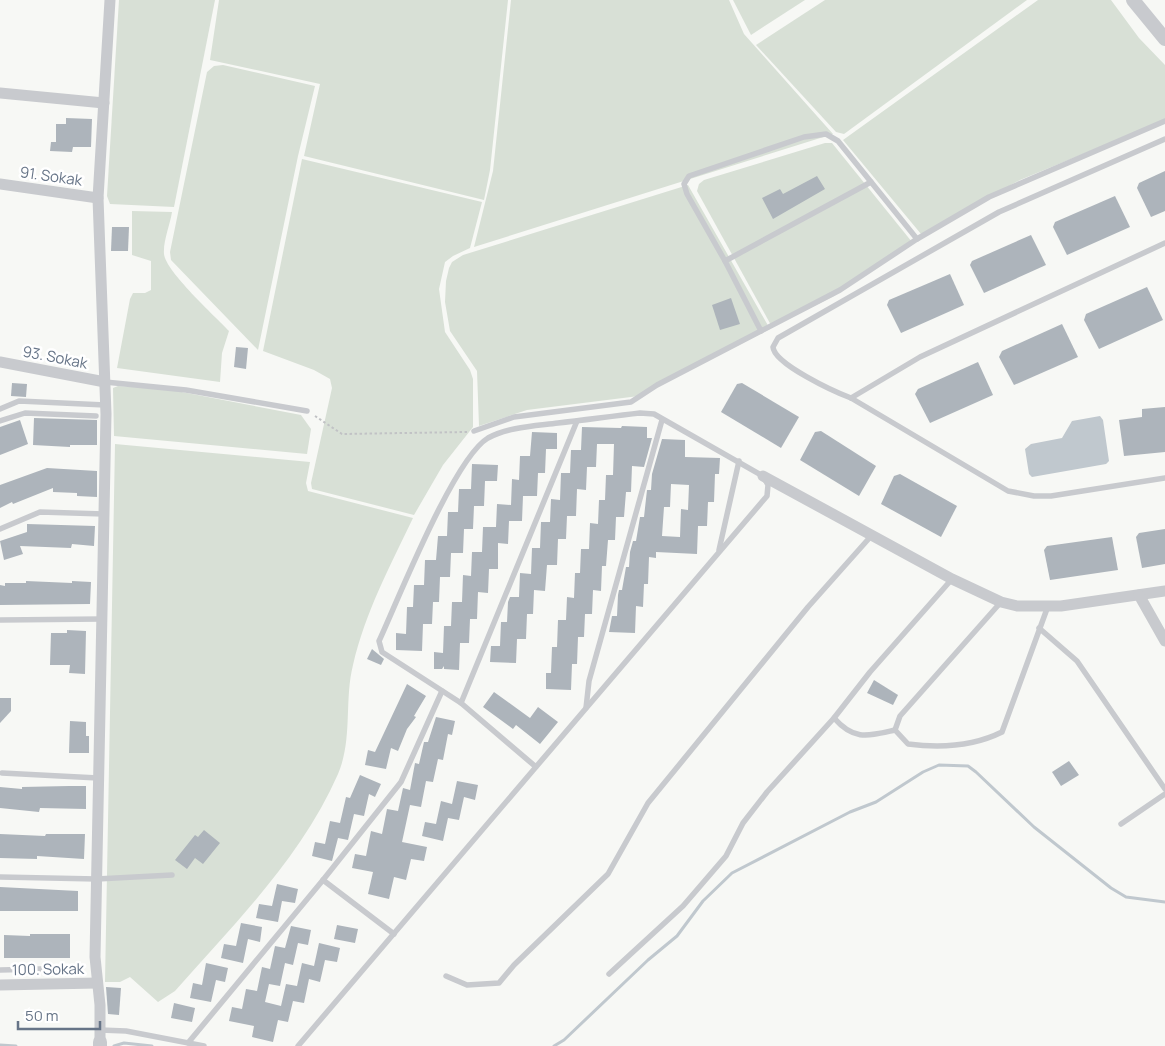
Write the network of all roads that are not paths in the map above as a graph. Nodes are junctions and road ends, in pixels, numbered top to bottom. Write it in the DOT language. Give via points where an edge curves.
graph roads {
  1 [pos="110,0"];
  2 [pos="1134,0"];
  3 [pos="1165,39"];
  4 [pos="0,93"];
  5 [pos="104,103"];
  6 [pos="1165,121"];
  7 [pos="1165,139"];
  8 [pos="871,182"];
  9 [pos="0,184"];
  10 [pos="98,198"];
  11 [pos="918,239"];
  12 [pos="1165,243"];
  13 [pos="725,261"];
  14 [pos="761,331"];
  15 [pos="0,362"];
  16 [pos="105,382"];
  17 [pos="851,398"];
  18 [pos="105,405"];
  19 [pos="0,409"];
  20 [pos="307,411"];
  21 [pos="96,416"];
  22 [pos="662,420"];
  23 [pos="0,421"];
  24 [pos="577,421"];
  25 [pos="474,431"];
  26 [pos="739,462"];
  27 [pos="763,476"];
  28 [pos="1165,478"];
  29 [pos="104,514"];
  30 [pos="0,529"];
  31 [pos="872,536"];
  32 [pos="718,552"];
  33 [pos="952,579"];
  34 [pos="1165,591"];
  35 [pos="1139,596"];
  36 [pos="1001,602"];
  37 [pos="1048,606"];
  38 [pos="102,619"];
  39 [pos="0,620"];
  40 [pos="1040,628"];
  41 [pos="1165,641"];
  42 [pos="442,691"];
  43 [pos="461,703"];
  44 [pos="585,709"];
  45 [pos="834,718"];
  46 [pos="895,730"];
  47 [pos="536,767"];
  48 [pos="1,773"];
  49 [pos="98,778"];
  50 [pos="1165,789"];
  51 [pos="1165,794"];
  52 [pos="1121,824"];
  53 [pos="0,876"];
  54 [pos="172,876"];
  55 [pos="97,879"];
  56 [pos="323,880"];
  57 [pos="394,934"];
  58 [pos="80,968"];
  59 [pos="0,970"];
  60 [pos="609,974"];
  61 [pos="446,976"];
  62 [pos="97,983"];
  63 [pos="0,985"];
  64 [pos="100,1039"];
  65 [pos="188,1043"];
  66 [pos="204,1046"];
  67 [pos="298,1046"];
  1 -- 5 [label="street"];
  2 -- 3 [label="street"];
  4 -- 5 [label="street"];
  5 -- 10 [label="street"];
  6 -- 11 [label="lane" via="988,197"];
  7 -- 17 [label="lane" via="999,212 778,338 773,347 777,356 826,388"];
  8 -- 11 [label="lane"];
  8 -- 13 [label="lane"];
  8 -- 13 [label="lane" via="838,141 826,134 804,137 689,176 684,184 687,194"];
  9 -- 10 [label="street, 91. Sokak"];
  10 -- 16 [label="street"];
  11 -- 14 [label="lane" via="840,290"];
  12 -- 17 [label="lane" via="920,357"];
  13 -- 14 [label="lane"];
  14 -- 25 [label="lane" via="631,402 514,417"];
  15 -- 16 [label="street, 93. Sokak"];
  16 -- 18 [label="street"];
  16 -- 20 [label="lane" via="186,390"];
  17 -- 28 [label="lane" via="1008,492 1051,496"];
  18 -- 19 [label="lane" via="19,401"];
  18 -- 29 [label="street"];
  21 -- 23 [label="lane" via="25,413"];
  22 -- 24 [label="lane" via="654,414 640,413"];
  22 -- 26 [label="lane"];
  22 -- 44 [label="lane" via="589,681"];
  24 -- 42 [label="lane" via="507,431 486,439 476,448 442,503 379,641 382,652"];
  24 -- 43 [label="lane"];
  26 -- 27 [label="lane"];
  26 -- 32 [label="lane"];
  27 -- 31 [label="street"];
  27 -- 32 [label="lane" via="768,485 767,496"];
  29 -- 30 [label="lane" via="40,512"];
  29 -- 38 [label="street"];
  31 -- 33 [label="street"];
  31 -- 61 [label="lane" via="808,608 648,802 608,874 499,983 467,985"];
  32 -- 44 [label="lane"];
  33 -- 36 [label="street"];
  33 -- 45 [label="lane"];
  34 -- 35 [label="street"];
  35 -- 37 [label="street"];
  35 -- 41 [label="street"];
  36 -- 37 [label="street" via="1017,606"];
  36 -- 46 [label="lane" via="900,716"];
  37 -- 40 [label="lane"];
  38 -- 39 [label="lane"];
  38 -- 49 [label="street"];
  40 -- 46 [label="lane" via="1002,732 985,741 929,747 908,744"];
  40 -- 50 [label="lane" via="1077,661"];
  42 -- 43 [label="lane"];
  42 -- 56 [label="lane" via="400,782"];
  43 -- 47 [label="lane"];
  44 -- 47 [label="lane"];
  45 -- 46 [label="lane" via="844,730 862,737"];
  45 -- 60 [label="lane" via="767,792 743,823 726,856 684,906"];
  47 -- 57 [label="lane"];
  48 -- 49 [label="lane"];
  49 -- 55 [label="street"];
  51 -- 52 [label="lane"];
  53 -- 55 [label="lane"];
  54 -- 55 [label="lane"];
  55 -- 62 [label="street"];
  56 -- 57 [label="lane"];
  56 -- 65 [label="lane"];
  57 -- 67 [label="lane"];
  58 -- 59 [label="lane"];
  62 -- 63 [label="street, 100. Sokak"];
  62 -- 64 [label="street"];
  64 -- 65 [label="lane" via="126,1031"];
  65 -- 66 [label="lane"];
}
